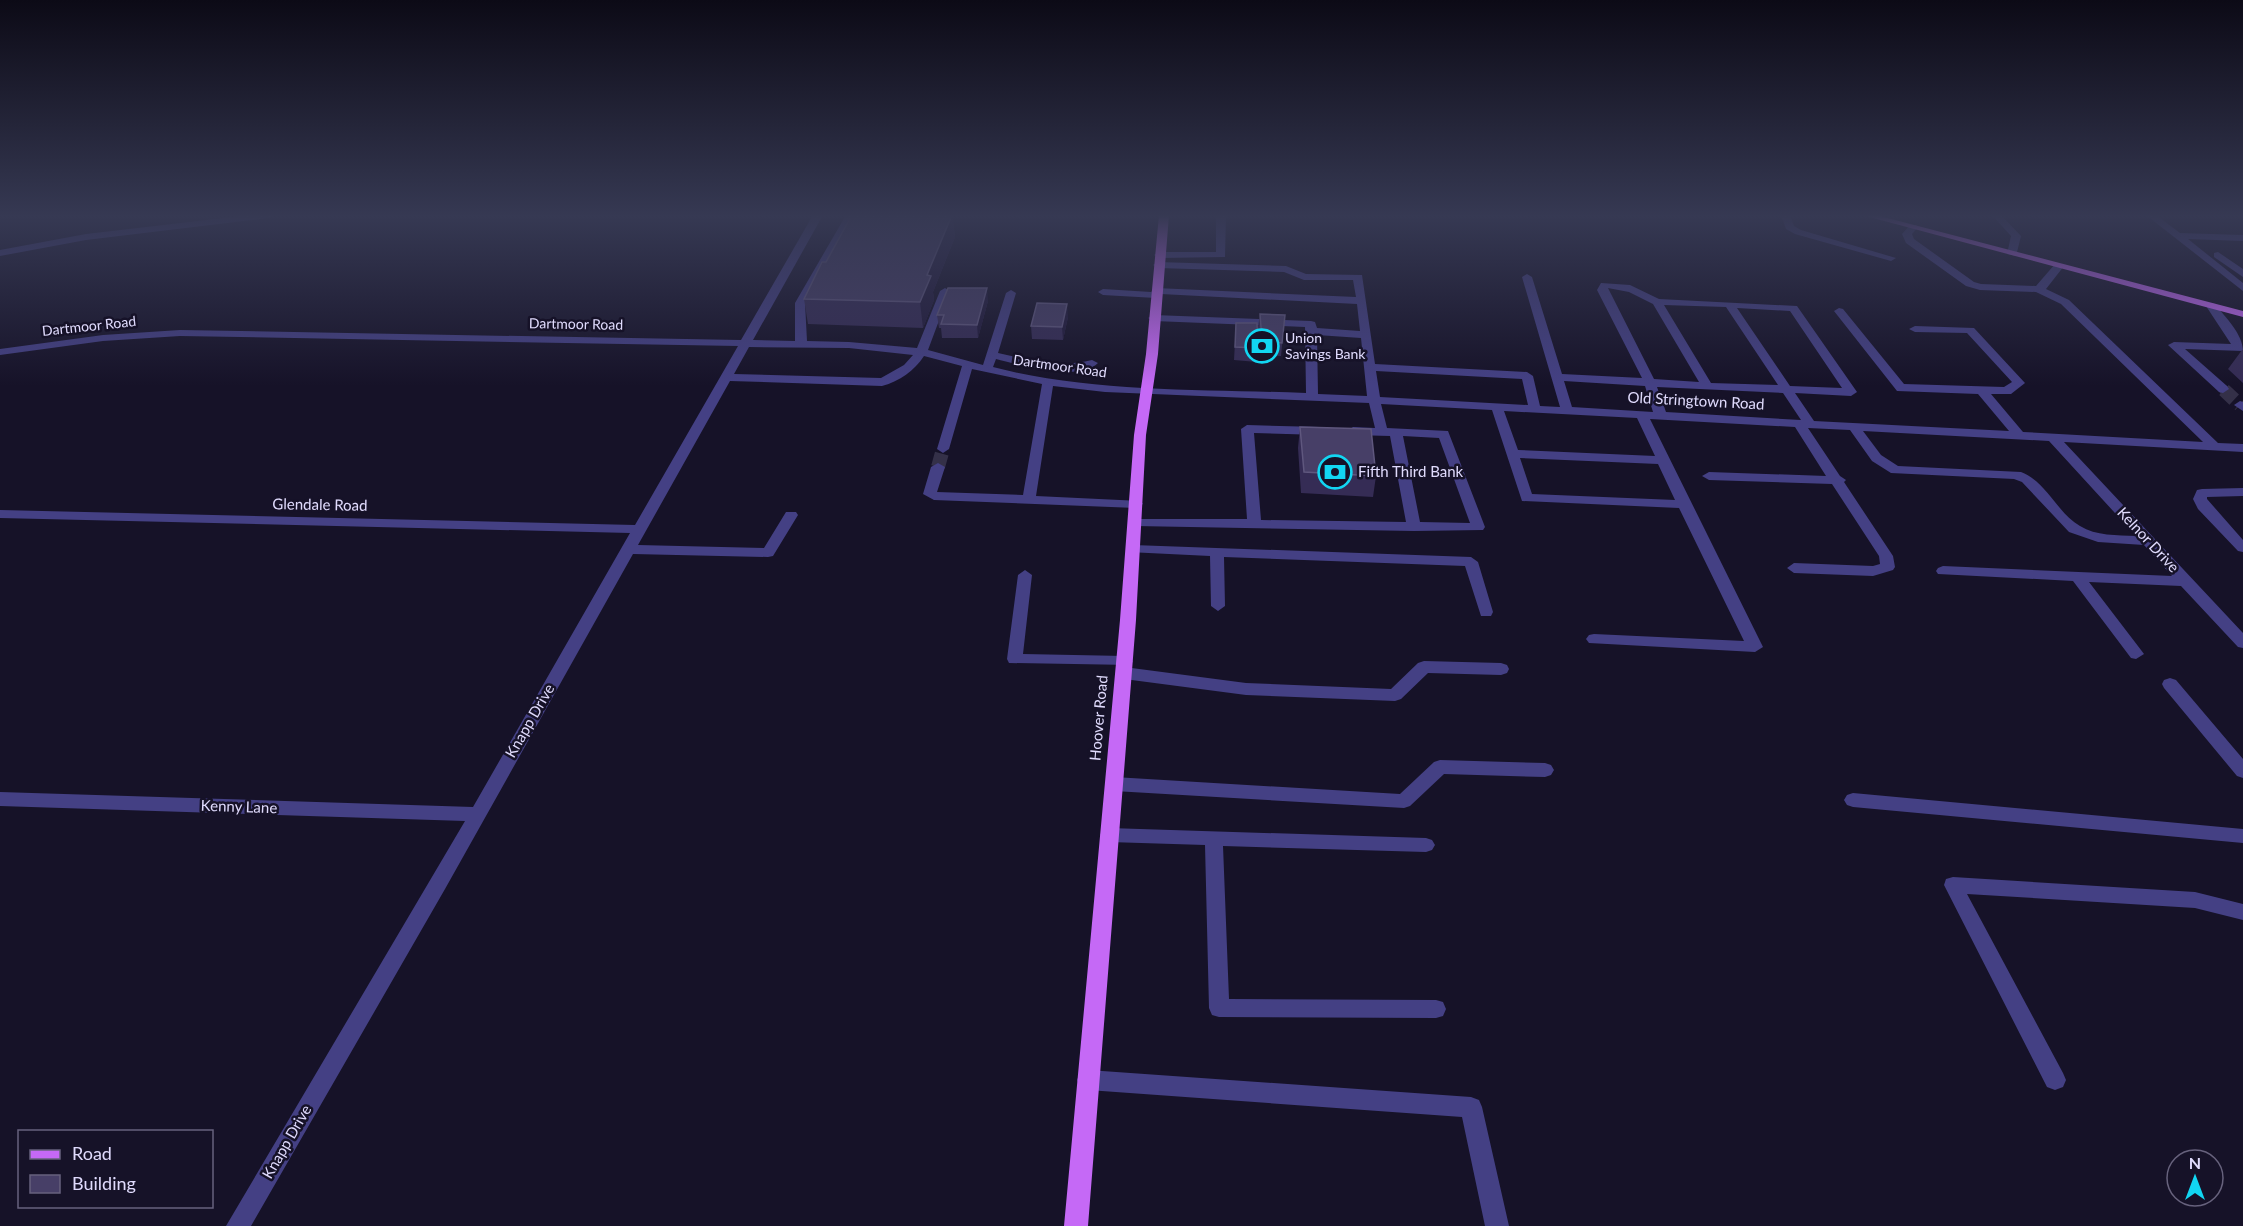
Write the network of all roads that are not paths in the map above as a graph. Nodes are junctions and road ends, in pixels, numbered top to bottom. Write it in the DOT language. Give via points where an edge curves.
graph roads {
  1 [pos="786,272"];
  2 [pos="818,272"];
  3 [pos="1158,272"];
  4 [pos="1294,272"];
  5 [pos="1954,272"];
  6 [pos="2054,272"];
  7 [pos="2083,272"];
  8 [pos="2224,272"];
  9 [pos="1527,277"];
  10 [pos="2243,288"];
  11 [pos="2038,289"];
  12 [pos="945,291"];
  13 [pos="1102,292"];
  14 [pos="1011,293"];
  15 [pos="1156,293"];
  16 [pos="1362,301"];
  17 [pos="1657,302"];
  18 [pos="1729,304"];
  19 [pos="2211,306"];
  20 [pos="1839,311"];
  21 [pos="2243,314"];
  22 [pos="1154,318"];
  23 [pos="1915,329"];
  24 [pos="1311,331"];
  25 [pos="1366,335"];
  26 [pos="747,342"];
  27 [pos="801,344"];
  28 [pos="2241,347"];
  29 [pos="0,352"];
  30 [pos="922,352"];
  31 [pos="992,356"];
  32 [pos="1092,363"];
  33 [pos="968,364"];
  34 [pos="1370,367"];
  35 [pos="987,369"];
  36 [pos="727,377"];
  37 [pos="1558,377"];
  38 [pos="1048,382"];
  39 [pos="1650,383"];
  40 [pos="1707,386"];
  41 [pos="2223,389"];
  42 [pos="1148,390"];
  43 [pos="1787,390"];
  44 [pos="1981,390"];
  45 [pos="1312,397"];
  46 [pos="1374,400"];
  47 [pos="1497,407"];
  48 [pos="1535,409"];
  49 [pos="1567,411"];
  50 [pos="1642,415"];
  51 [pos="1661,416"];
  52 [pos="1804,424"];
  53 [pos="1854,427"];
  54 [pos="1389,433"];
  55 [pos="2020,436"];
  56 [pos="2053,438"];
  57 [pos="2214,446"];
  58 [pos="2243,448"];
  59 [pos="943,449"];
  60 [pos="1513,454"];
  61 [pos="1663,460"];
  62 [pos="938,467"];
  63 [pos="1709,476"];
  64 [pos="1839,480"];
  65 [pos="2243,492"];
  66 [pos="1029,500"];
  67 [pos="1136,504"];
  68 [pos="1684,504"];
  69 [pos="0,514"];
  70 [pos="791,515"];
  71 [pos="1135,522"];
  72 [pos="1254,524"];
  73 [pos="1414,527"];
  74 [pos="639,529"];
  75 [pos="2150,541"];
  76 [pos="2243,548"];
  77 [pos="627,549"];
  78 [pos="1133,549"];
  79 [pos="1217,552"];
  80 [pos="1794,568"];
  81 [pos="1943,571"];
  82 [pos="1025,576"];
  83 [pos="2078,577"];
  84 [pos="2187,581"];
  85 [pos="1218,606"];
  86 [pos="1486,612"];
  87 [pos="2240,635"];
  88 [pos="1593,639"];
  89 [pos="2136,654"];
  90 [pos="1124,667"];
  91 [pos="1501,669"];
  92 [pos="2170,684"];
  93 [pos="1545,770"];
  94 [pos="2243,771"];
  95 [pos="1114,784"];
  96 [pos="0,799"];
  97 [pos="1853,800"];
  98 [pos="477,814"];
  99 [pos="1110,835"];
  100 [pos="2243,836"];
  101 [pos="1214,839"];
  102 [pos="1426,845"];
  103 [pos="2243,912"];
  104 [pos="1436,1010"];
  105 [pos="1088,1080"];
  106 [pos="2055,1080"];
  107 [pos="238,1226"];
  108 [pos="1076,1226"];
  109 [pos="1497,1226"];
  1 -- 26 [label="street, Knapp Drive"];
  2 -- 27 [label="street" via="800,303"];
  3 -- 15 [label="main road, Hoover Road"];
  4 -- 16 [label="street" via="1305,277 1358,277"];
  5 -- 11 [label="street" via="1980,287"];
  6 -- 11 [label="street"];
  7 -- 19 [label="main road"];
  8 -- 10 [label="street"];
  9 -- 37 [label="street"];
  11 -- 57 [label="street" via="2065,302"];
  12 -- 30 [label="street"];
  13 -- 15 [label="street"];
  14 -- 31 [label="street"];
  15 -- 16 [label="street"];
  15 -- 22 [label="main road, Hoover Road"];
  16 -- 25 [label="street"];
  17 -- 18 [label="street"];
  17 -- 39 [label="street" via="1634,288 1605,285 1602,290"];
  17 -- 40 [label="street"];
  18 -- 43 [label="street"];
  18 -- 43 [label="street" via="1793,308 1851,392"];
  19 -- 21 [label="main road"];
  19 -- 28 [label="street"];
  20 -- 44 [label="street" via="1900,388"];
  22 -- 24 [label="street" via="1311,324"];
  22 -- 42 [label="main road, Hoover Road"];
  23 -- 44 [label="street" via="1970,330 2019,383 2007,391"];
  24 -- 25 [label="street"];
  24 -- 45 [label="street"];
  25 -- 34 [label="street"];
  26 -- 27 [label="street, Dartmoor Road"];
  26 -- 29 [label="street, Dartmoor Road" via="180,333 103,338"];
  26 -- 36 [label="street, Knapp Drive"];
  27 -- 30 [label="street, Dartmoor Road" via="884,346"];
  28 -- 41 [label="street" via="2174,345"];
  30 -- 33 [label="street, Dartmoor Road"];
  30 -- 36 [label="street" via="900,377 882,382"];
  31 -- 32 [label="street" via="1061,367 1084,368"];
  31 -- 35 [label="street"];
  33 -- 35 [label="street, Dartmoor Road"];
  33 -- 59 [label="street"];
  34 -- 46 [label="street"];
  34 -- 48 [label="street" via="1527,376"];
  35 -- 38 [label="street, Dartmoor Road"];
  36 -- 74 [label="street, Knapp Drive"];
  37 -- 39 [label="street"];
  37 -- 49 [label="street"];
  38 -- 42 [label="street, Dartmoor Road"];
  38 -- 66 [label="street"];
  39 -- 40 [label="street"];
  39 -- 51 [label="street"];
  40 -- 43 [label="street"];
  42 -- 45 [label="street, Old Stringtown Road"];
  42 -- 67 [label="main road, Hoover Road" via="1140,435"];
  43 -- 52 [label="street"];
  44 -- 55 [label="street"];
  45 -- 46 [label="street, Old Stringtown Road"];
  46 -- 47 [label="street, Old Stringtown Road"];
  46 -- 54 [label="street"];
  47 -- 48 [label="street, Old Stringtown Road"];
  47 -- 60 [label="street"];
  48 -- 49 [label="street, Old Stringtown Road"];
  49 -- 50 [label="street, Old Stringtown Road"];
  50 -- 51 [label="street, Old Stringtown Road"];
  50 -- 61 [label="street"];
  51 -- 52 [label="street, Old Stringtown Road"];
  52 -- 53 [label="street, Old Stringtown Road"];
  52 -- 64 [label="street"];
  53 -- 55 [label="street, Old Stringtown Road"];
  53 -- 75 [label="street" via="1885,466 1896,470 2016,475 2026,479 2074,529 2098,538"];
  54 -- 72 [label="street" via="1247,429"];
  54 -- 73 [label="street"];
  54 -- 73 [label="street" via="1444,434 1478,527"];
  55 -- 56 [label="street, Old Stringtown Road"];
  56 -- 57 [label="street, Old Stringtown Road"];
  56 -- 75 [label="street, Kelnor Drive"];
  57 -- 58 [label="street, Old Stringtown Road"];
  60 -- 61 [label="street"];
  60 -- 68 [label="street" via="1527,498"];
  61 -- 68 [label="street"];
  62 -- 66 [label="street" via="930,494 934,496"];
  63 -- 64 [label="street"];
  64 -- 80 [label="street" via="1886,556 1888,567 1874,571"];
  65 -- 76 [label="street" via="2214,491 2202,493 2200,499"];
  66 -- 67 [label="street"];
  67 -- 71 [label="main road, Hoover Road"];
  68 -- 88 [label="street" via="1755,647"];
  69 -- 74 [label="street, Glendale Road"];
  70 -- 77 [label="street" via="768,553"];
  71 -- 72 [label="street"];
  71 -- 78 [label="main road, Hoover Road"];
  72 -- 73 [label="street"];
  74 -- 77 [label="street, Knapp Drive"];
  75 -- 84 [label="street, Kelnor Drive"];
  77 -- 98 [label="street, Knapp Drive"];
  78 -- 79 [label="street"];
  78 -- 90 [label="main road, Hoover Road"];
  79 -- 85 [label="street"];
  79 -- 86 [label="street" via="1471,562"];
  81 -- 83 [label="street"];
  82 -- 90 [label="street" via="1015,658"];
  83 -- 84 [label="street"];
  83 -- 89 [label="street"];
  84 -- 87 [label="street, Kelnor Drive"];
  90 -- 91 [label="street" via="1246,689 1395,695 1424,667"];
  90 -- 95 [label="main road, Hoover Road"];
  92 -- 94 [label="street"];
  93 -- 95 [label="street" via="1440,767 1404,801"];
  95 -- 99 [label="main road, Hoover Road"];
  96 -- 98 [label="street, Kenny Lane"];
  97 -- 100 [label="street"];
  98 -- 107 [label="street, Knapp Drive"];
  99 -- 101 [label="street"];
  99 -- 105 [label="main road, Hoover Road"];
  101 -- 102 [label="street"];
  101 -- 104 [label="street" via="1219,1008"];
  103 -- 106 [label="street" via="2195,900 1953,885"];
  105 -- 108 [label="main road, Hoover Road"];
  105 -- 109 [label="street" via="1471,1107"];
}
